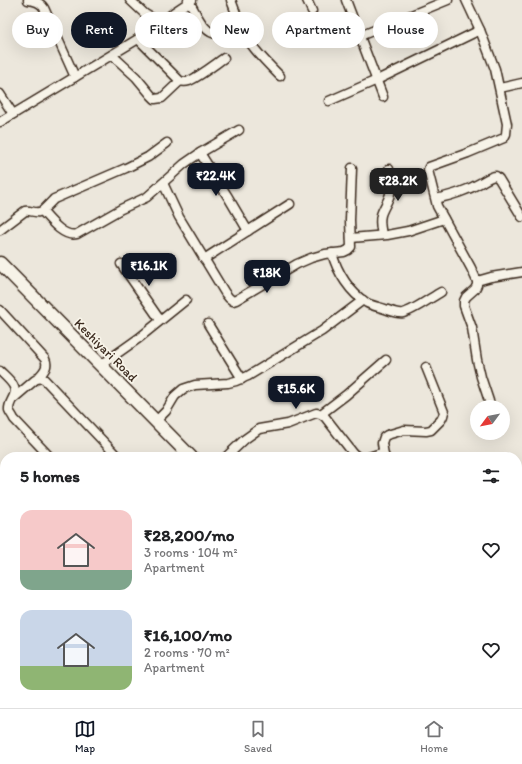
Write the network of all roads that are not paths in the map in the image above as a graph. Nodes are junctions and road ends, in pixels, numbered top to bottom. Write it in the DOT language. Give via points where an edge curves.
graph roads {
  1 [pos="28,0"];
  2 [pos="130,0"];
  3 [pos="190,0"];
  4 [pos="231,0"];
  5 [pos="306,0"];
  6 [pos="346,0"];
  7 [pos="448,0"];
  8 [pos="466,0"];
  9 [pos="312,11"];
  10 [pos="143,12"];
  11 [pos="174,12"];
  12 [pos="236,12"];
  13 [pos="351,12"];
  14 [pos="480,30"];
  15 [pos="210,31"];
  16 [pos="365,34"];
  17 [pos="135,41"];
  18 [pos="147,48"];
  19 [pos="254,48"];
  20 [pos="365,48"];
  21 [pos="112,55"];
  22 [pos="224,58"];
  23 [pos="280,76"];
  24 [pos="75,77"];
  25 [pos="377,80"];
  26 [pos="180,81"];
  27 [pos="522,83"];
  28 [pos="500,88"];
  29 [pos="0,94"];
  30 [pos="383,97"];
  31 [pos="329,101"];
  32 [pos="13,114"];
  33 [pos="0,122"];
  34 [pos="239,130"];
  35 [pos="167,143"];
  36 [pos="200,153"];
  37 [pos="352,168"];
  38 [pos="389,168"];
  39 [pos="163,183"];
  40 [pos="436,200"];
  41 [pos="290,204"];
  42 [pos="42,211"];
  43 [pos="522,217"];
  44 [pos="444,219"];
  45 [pos="0,230"];
  46 [pos="248,231"];
  47 [pos="382,235"];
  48 [pos="351,238"];
  49 [pos="332,253"];
  50 [pos="204,259"];
  51 [pos="0,263"];
  52 [pos="121,264"];
  53 [pos="522,272"];
  54 [pos="477,281"];
  55 [pos="441,292"];
  56 [pos="186,300"];
  57 [pos="363,300"];
  58 [pos="0,310"];
  59 [pos="160,320"];
  60 [pos="208,324"];
  61 [pos="386,360"];
  62 [pos="101,365"];
  63 [pos="426,367"];
  64 [pos="0,370"];
  65 [pos="38,378"];
  66 [pos="242,379"];
  67 [pos="14,398"];
  68 [pos="488,400"];
  69 [pos="321,414"];
  70 [pos="156,421"];
  71 [pos="45,452"];
  72 [pos="113,452"];
  73 [pos="187,452"];
  74 [pos="231,452"];
  75 [pos="352,452"];
  76 [pos="383,452"];
  1 -- 24 [label="street" via="42,4"];
  2 -- 10 [label="street"];
  3 -- 11 [label="street"];
  3 -- 15 [label="street" via="201,24"];
  4 -- 12 [label="street"];
  5 -- 9 [label="street"];
  6 -- 13 [label="street"];
  7 -- 16 [label="street"];
  8 -- 14 [label="street"];
  14 -- 25 [label="street"];
  14 -- 28 [label="street"];
  17 -- 21 [label="street"];
  18 -- 26 [label="street"];
  19 -- 23 [label="street"];
  20 -- 25 [label="street"];
  21 -- 24 [label="street"];
  21 -- 26 [label="street" via="156,98 162,98"];
  22 -- 26 [label="street" via="188,81"];
  24 -- 32 [label="street"];
  25 -- 30 [label="street"];
  25 -- 31 [label="street"];
  27 -- 28 [label="street"];
  28 -- 40 [label="street" via="507,124 504,138 429,167 428,174"];
  29 -- 32 [label="street"];
  32 -- 33 [label="street"];
  34 -- 36 [label="street"];
  35 -- 42 [label="street" via="148,157 54,200"];
  36 -- 39 [label="street"];
  36 -- 46 [label="street"];
  37 -- 48 [label="street"];
  38 -- 47 [label="street" via="390,194 381,217"];
  39 -- 42 [label="street" via="147,197 74,235 64,232"];
  39 -- 50 [label="street" via="179,218"];
  40 -- 43 [label="street" via="472,188 496,176"];
  40 -- 44 [label="street"];
  41 -- 46 [label="street"];
  42 -- 45 [label="street" via="25,211"];
  44 -- 47 [label="street" via="408,231"];
  44 -- 54 [label="street"];
  46 -- 50 [label="street"];
  47 -- 48 [label="street"];
  48 -- 49 [label="street" via="351,247 348,250"];
  49 -- 50 [label="street" via="297,264 233,301"];
  49 -- 57 [label="street" via="342,277"];
  51 -- 62 [label="main road, Keshiyari Road"];
  52 -- 59 [label="street"];
  53 -- 54 [label="street"];
  54 -- 68 [label="street" via="475,289 466,297 464,306 472,328 477,360"];
  55 -- 57 [label="street" via="403,313 392,312"];
  56 -- 59 [label="street"];
  57 -- 66 [label="street" via="322,331"];
  58 -- 65 [label="street" via="47,362"];
  59 -- 62 [label="street"];
  60 -- 66 [label="street"];
  61 -- 69 [label="street"];
  62 -- 70 [label="main road, Keshiyari Road"];
  63 -- 76 [label="street" via="444,412 443,416 431,430 404,430 387,435 382,443"];
  64 -- 67 [label="street" via="14,385"];
  65 -- 67 [label="street"];
  65 -- 72 [label="street" via="47,382"];
  66 -- 70 [label="street" via="183,388"];
  67 -- 71 [label="street" via="9,410 11,414"];
  69 -- 74 [label="street" via="316,413 288,424 259,429"];
  69 -- 75 [label="street"];
  70 -- 73 [label="main road, Keshiyari Road"];
}
